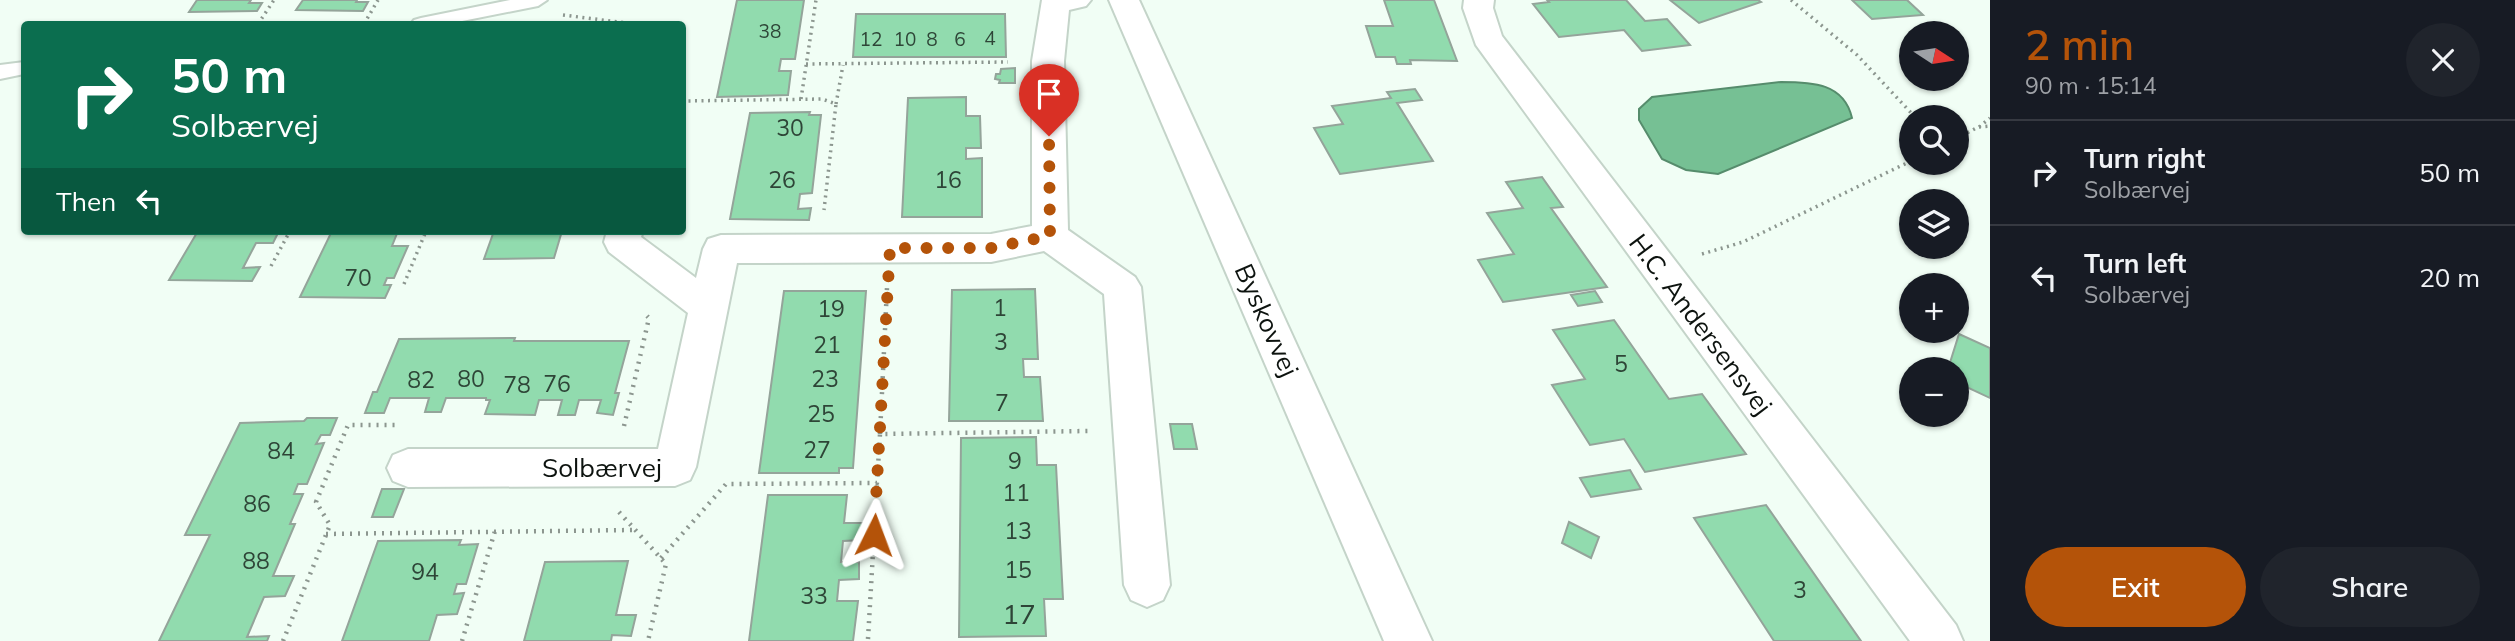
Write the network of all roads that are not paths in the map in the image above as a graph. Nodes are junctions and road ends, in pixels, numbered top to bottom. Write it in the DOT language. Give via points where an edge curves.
graph roads {
  1 [pos="1124,0"];
  2 [pos="1479,0"];
  3 [pos="534,1"];
  4 [pos="1060,1"];
  5 [pos="436,21"];
  6 [pos="21,68"];
  7 [pos="0,72"];
  8 [pos="624,235"];
  9 [pos="1050,236"];
  10 [pos="708,307"];
  11 [pos="408,468"];
  12 [pos="1147,585"];
  13 [pos="1408,641"];
  14 [pos="1939,641"];
  1 -- 13 [label="street, Byskovvej"];
  2 -- 14 [label="street, H.C. Andersensvej" via="1487,38"];
  3 -- 5 [label="lane"];
  4 -- 9 [label="street" via="1048,61"];
  6 -- 7 [label="lane"];
  8 -- 10 [label="street" via="622,242"];
  9 -- 10 [label="street, Solbærvej" via="991,248 721,249"];
  9 -- 12 [label="street" via="1122,287"];
  10 -- 11 [label="street, Solbærvej" via="675,467"];
}
